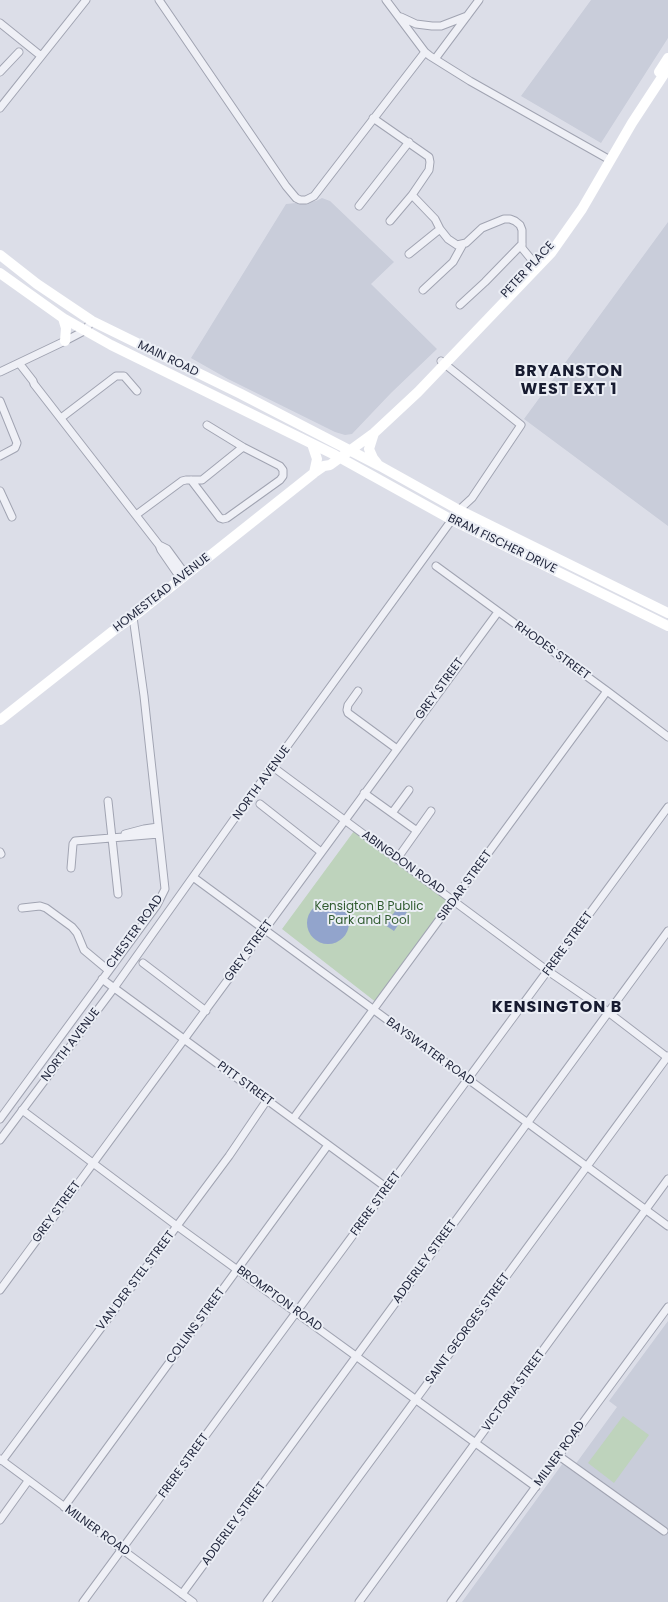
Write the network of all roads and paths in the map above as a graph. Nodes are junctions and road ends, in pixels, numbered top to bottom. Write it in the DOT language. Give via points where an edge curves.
graph roads {
  1 [pos="86,0"];
  2 [pos="159,0"];
  3 [pos="386,0"];
  4 [pos="479,0"];
  5 [pos="397,15"];
  6 [pos="467,16"];
  7 [pos="0,23"];
  8 [pos="18,52"];
  9 [pos="425,52"];
  10 [pos="41,56"];
  11 [pos="668,58"];
  12 [pos="435,60"];
  13 [pos="668,68"];
  14 [pos="0,72"];
  15 [pos="0,108"];
  16 [pos="373,118"];
  17 [pos="409,142"];
  18 [pos="608,158"];
  19 [pos="412,195"];
  20 [pos="359,206"];
  21 [pos="390,221"];
  22 [pos="440,229"];
  23 [pos="463,244"];
  24 [pos="522,244"];
  25 [pos="409,254"];
  26 [pos="0,255"];
  27 [pos="536,265"];
  28 [pos="0,273"];
  29 [pos="423,290"];
  30 [pos="460,305"];
  31 [pos="63,318"];
  32 [pos="92,321"];
  33 [pos="84,331"];
  34 [pos="65,341"];
  35 [pos="17,363"];
  36 [pos="442,363"];
  37 [pos="0,372"];
  38 [pos="137,391"];
  39 [pos="0,401"];
  40 [pos="61,418"];
  41 [pos="207,425"];
  42 [pos="374,432"];
  43 [pos="312,444"];
  44 [pos="243,447"];
  45 [pos="348,449"];
  46 [pos="0,456"];
  47 [pos="337,456"];
  48 [pos="380,466"];
  49 [pos="314,473"];
  50 [pos="191,480"];
  51 [pos="0,491"];
  52 [pos="459,510"];
  53 [pos="136,515"];
  54 [pos="12,517"];
  55 [pos="452,520"];
  56 [pos="436,566"];
  57 [pos="183,577"];
  58 [pos="498,612"];
  59 [pos="668,613"];
  60 [pos="133,618"];
  61 [pos="668,626"];
  62 [pos="358,691"];
  63 [pos="607,691"];
  64 [pos="0,720"];
  65 [pos="668,738"];
  66 [pos="397,749"];
  67 [pos="273,767"];
  68 [pos="409,790"];
  69 [pos="364,793"];
  70 [pos="108,801"];
  71 [pos="260,804"];
  72 [pos="668,807"];
  73 [pos="431,811"];
  74 [pos="392,813"];
  75 [pos="344,820"];
  76 [pos="159,831"];
  77 [pos="417,831"];
  78 [pos="113,838"];
  79 [pos="320,852"];
  80 [pos="397,859"];
  81 [pos="71,868"];
  82 [pos="193,877"];
  83 [pos="118,894"];
  84 [pos="454,901"];
  85 [pos="22,908"];
  86 [pos="264,929"];
  87 [pos="668,931"];
  88 [pos="144,963"];
  89 [pos="108,970"];
  90 [pos="548,971"];
  91 [pos="102,979"];
  92 [pos="114,988"];
  93 [pos="373,1010"];
  94 [pos="206,1011"];
  95 [pos="608,1012"];
  96 [pos="185,1040"];
  97 [pos="668,1057"];
  98 [pos="468,1079"];
  99 [pos="267,1100"];
  100 [pos="22,1110"];
  101 [pos="0,1119"];
  102 [pos="293,1119"];
  103 [pos="526,1122"];
  104 [pos="0,1140"];
  105 [pos="328,1145"];
  106 [pos="93,1163"];
  107 [pos="587,1167"];
  108 [pos="668,1179"];
  109 [pos="387,1188"];
  110 [pos="645,1210"];
  111 [pos="177,1226"];
  112 [pos="668,1226"];
  113 [pos="238,1269"];
  114 [pos="0,1290"];
  115 [pos="668,1307"];
  116 [pos="297,1312"];
  117 [pos="357,1356"];
  118 [pos="416,1400"];
  119 [pos="476,1444"];
  120 [pos="559,1456"];
  121 [pos="1,1460"];
  122 [pos="28,1481"];
  123 [pos="536,1487"];
  124 [pos="64,1507"];
  125 [pos="0,1520"];
  126 [pos="664,1531"];
  127 [pos="122,1549"];
  128 [pos="182,1594"];
  129 [pos="83,1602"];
  130 [pos="194,1602"];
  131 [pos="267,1602"];
  132 [pos="359,1602"];
  133 [pos="451,1602"];
  1 -- 10 [label="street"];
  2 -- 16 [label="street" via="296,198 306,200 314,196"];
  3 -- 5 [label="street"];
  4 -- 6 [label="street"];
  5 -- 6 [label="street" via="416,24 432,26 441,26"];
  5 -- 9 [label="street"];
  6 -- 12 [label="street"];
  7 -- 10 [label="street"];
  8 -- 14 [label="street"];
  9 -- 12 [label="street"];
  9 -- 16 [label="street"];
  10 -- 15 [label="street"];
  11 -- 18 [label="main road, PETER PLACE"];
  12 -- 18 [label="street"];
  13 -- 18 [label="main road, PETER PLACE"];
  16 -- 17 [label="street"];
  17 -- 19 [label="street" via="429,157 430,162 429,170"];
  17 -- 20 [label="street"];
  18 -- 27 [label="main road, PETER PLACE" via="563,231"];
  18 -- 36 [label="main road, PETER PLACE" via="582,209 551,253"];
  19 -- 21 [label="street"];
  19 -- 22 [label="street" via="435,218"];
  22 -- 23 [label="street" via="453,244"];
  22 -- 25 [label="street"];
  23 -- 24 [label="street" via="482,228 504,219 520,225"];
  23 -- 29 [label="street" via="453,262"];
  24 -- 27 [label="street" via="525,253"];
  24 -- 30 [label="street"];
  26 -- 32 [label="main road, MAIN ROAD"];
  27 -- 36 [label="main road, PETER PLACE"];
  28 -- 31 [label="main road, MAIN ROAD"];
  31 -- 33 [label="main road, MAIN ROAD"];
  31 -- 34 [label="main road" via="66,328"];
  32 -- 33 [label="street"];
  32 -- 45 [label="main road, MAIN ROAD"];
  33 -- 34 [label="street"];
  33 -- 43 [label="main road, MAIN ROAD" via="138,360"];
  34 -- 35 [label="street"];
  35 -- 37 [label="street"];
  35 -- 40 [label="street" via="30,383 34,384"];
  36 -- 42 [label="main road, PETER PLACE" via="418,392"];
  36 -- 45 [label="main road, PETER PLACE"];
  36 -- 52 [label="street, NORTH AVENUE" via="522,425 472,498"];
  38 -- 40 [label="street" via="124,376 116,376"];
  39 -- 46 [label="street" via="17,443 15,448"];
  40 -- 53 [label="street"];
  41 -- 44 [label="street"];
  42 -- 45 [label="main road, PETER PLACE"];
  42 -- 48 [label="main road" via="369,449"];
  43 -- 47 [label="main road, MAIN ROAD"];
  43 -- 49 [label="main road" via="317,459"];
  44 -- 50 [label="street" via="202,480"];
  44 -- 50 [label="street" via="280,466 283,476 227,518 220,518"];
  45 -- 47 [label="main road, HOMESTEAD AVENUE"];
  45 -- 48 [label="main road, BRAM FISCHER DRIVE"];
  47 -- 49 [label="main road, HOMESTEAD AVENUE"];
  47 -- 55 [label="main road, BRAM FISCHER DRIVE"];
  48 -- 52 [label="main road, BRAM FISCHER DRIVE"];
  49 -- 57 [label="main road, HOMESTEAD AVENUE"];
  50 -- 53 [label="street" via="182,481"];
  51 -- 54 [label="street"];
  52 -- 55 [label="street, NORTH AVENUE"];
  52 -- 59 [label="main road, BRAM FISCHER DRIVE"];
  53 -- 57 [label="street" via="159,545 160,550"];
  55 -- 61 [label="main road, BRAM FISCHER DRIVE"];
  55 -- 67 [label="street, NORTH AVENUE"];
  56 -- 58 [label="street, RHODES STREET"];
  57 -- 60 [label="main road, HOMESTEAD AVENUE"];
  58 -- 63 [label="street, RHODES STREET"];
  58 -- 66 [label="street, GREY STREET"];
  60 -- 64 [label="main road, HOMESTEAD AVENUE"];
  60 -- 76 [label="street, CHESTER ROAD"];
  62 -- 66 [label="street" via="348,705 348,714"];
  63 -- 65 [label="street, RHODES STREET"];
  63 -- 84 [label="street, SIRDAR STREET"];
  66 -- 69 [label="street, GREY STREET"];
  67 -- 75 [label="street, ABINGDON ROAD"];
  67 -- 82 [label="street, NORTH AVENUE"];
  68 -- 74 [label="street"];
  69 -- 74 [label="street"];
  69 -- 75 [label="street, GREY STREET"];
  70 -- 78 [label="street"];
  71 -- 79 [label="street"];
  72 -- 90 [label="street, FRERE STREET"];
  73 -- 77 [label="street"];
  74 -- 77 [label="street"];
  75 -- 79 [label="street, GREY STREET"];
  75 -- 80 [label="street, ABINGDON ROAD"];
  76 -- 78 [label="street" via="144,829"];
  76 -- 89 [label="street, CHESTER ROAD" via="166,885 164,894"];
  77 -- 80 [label="street"];
  78 -- 81 [label="street" via="75,841"];
  78 -- 83 [label="street"];
  79 -- 86 [label="street, GREY STREET"];
  80 -- 84 [label="street, ABINGDON ROAD"];
  82 -- 86 [label="street, BAYSWATER ROAD"];
  82 -- 92 [label="street, NORTH AVENUE"];
  84 -- 90 [label="street, ABINGDON ROAD"];
  84 -- 93 [label="street, SIRDAR STREET"];
  85 -- 89 [label="street" via="46,908 72,927 84,950"];
  86 -- 93 [label="street, BAYSWATER ROAD"];
  86 -- 94 [label="street, GREY STREET"];
  87 -- 95 [label="street, ADDERLEY STREET"];
  88 -- 94 [label="street"];
  89 -- 91 [label="street, CHESTER ROAD"];
  90 -- 95 [label="street, ABINGDON ROAD"];
  90 -- 98 [label="street, FRERE STREET"];
  91 -- 92 [label="street, PITT STREET"];
  91 -- 101 [label="street, CHESTER ROAD"];
  92 -- 96 [label="street, PITT STREET"];
  92 -- 100 [label="street, NORTH AVENUE"];
  93 -- 98 [label="street, BAYSWATER ROAD"];
  93 -- 102 [label="street, SIRDAR STREET"];
  94 -- 96 [label="street, GREY STREET"];
  95 -- 97 [label="street, ABINGDON ROAD"];
  95 -- 103 [label="street, ADDERLEY STREET"];
  96 -- 99 [label="street, PITT STREET"];
  96 -- 106 [label="street, GREY STREET"];
  97 -- 107 [label="street, SAINT GEORGES STREET"];
  98 -- 103 [label="street, BAYSWATER ROAD"];
  98 -- 109 [label="street, FRERE STREET"];
  99 -- 102 [label="street, PITT STREET"];
  99 -- 111 [label="street, VAN DER STEL STREET"];
  100 -- 104 [label="street, NORTH AVENUE"];
  100 -- 106 [label="street, BROMPTON ROAD"];
  102 -- 105 [label="street, PITT STREET"];
  103 -- 107 [label="street, BAYSWATER ROAD"];
  103 -- 117 [label="street, ADDERLEY STREET"];
  105 -- 109 [label="street, PITT STREET"];
  105 -- 113 [label="street, COLLINS STREET"];
  106 -- 111 [label="street, BROMPTON ROAD"];
  106 -- 114 [label="street, GREY STREET"];
  107 -- 110 [label="street, BAYSWATER ROAD"];
  107 -- 118 [label="street, SAINT GEORGES STREET"];
  108 -- 110 [label="street, VICTORIA STREET"];
  109 -- 116 [label="street, FRERE STREET"];
  110 -- 112 [label="street, BAYSWATER ROAD"];
  110 -- 119 [label="street, VICTORIA STREET"];
  111 -- 113 [label="street, BROMPTON ROAD"];
  111 -- 121 [label="street, VAN DER STEL STREET"];
  113 -- 116 [label="street, BROMPTON ROAD"];
  113 -- 124 [label="street, COLLINS STREET"];
  115 -- 120 [label="street, MILNER ROAD"];
  116 -- 117 [label="street, BROMPTON ROAD"];
  116 -- 127 [label="street, FRERE STREET"];
  117 -- 118 [label="street, BROMPTON ROAD"];
  117 -- 128 [label="street, ADDERLEY STREET"];
  118 -- 119 [label="street, BROMPTON ROAD"];
  118 -- 131 [label="street, SAINT GEORGES STREET"];
  119 -- 123 [label="street, BROMPTON ROAD"];
  119 -- 132 [label="street, VICTORIA STREET"];
  120 -- 123 [label="street, MILNER ROAD"];
  120 -- 126 [label="street"];
  121 -- 122 [label="street, MILNER ROAD"];
  122 -- 124 [label="street, MILNER ROAD"];
  122 -- 125 [label="street"];
  123 -- 133 [label="street, MILNER ROAD"];
  124 -- 127 [label="street, MILNER ROAD"];
  127 -- 128 [label="street, MILNER ROAD"];
  127 -- 129 [label="street, FRERE STREET"];
  128 -- 130 [label="street, MILNER ROAD"];
}
